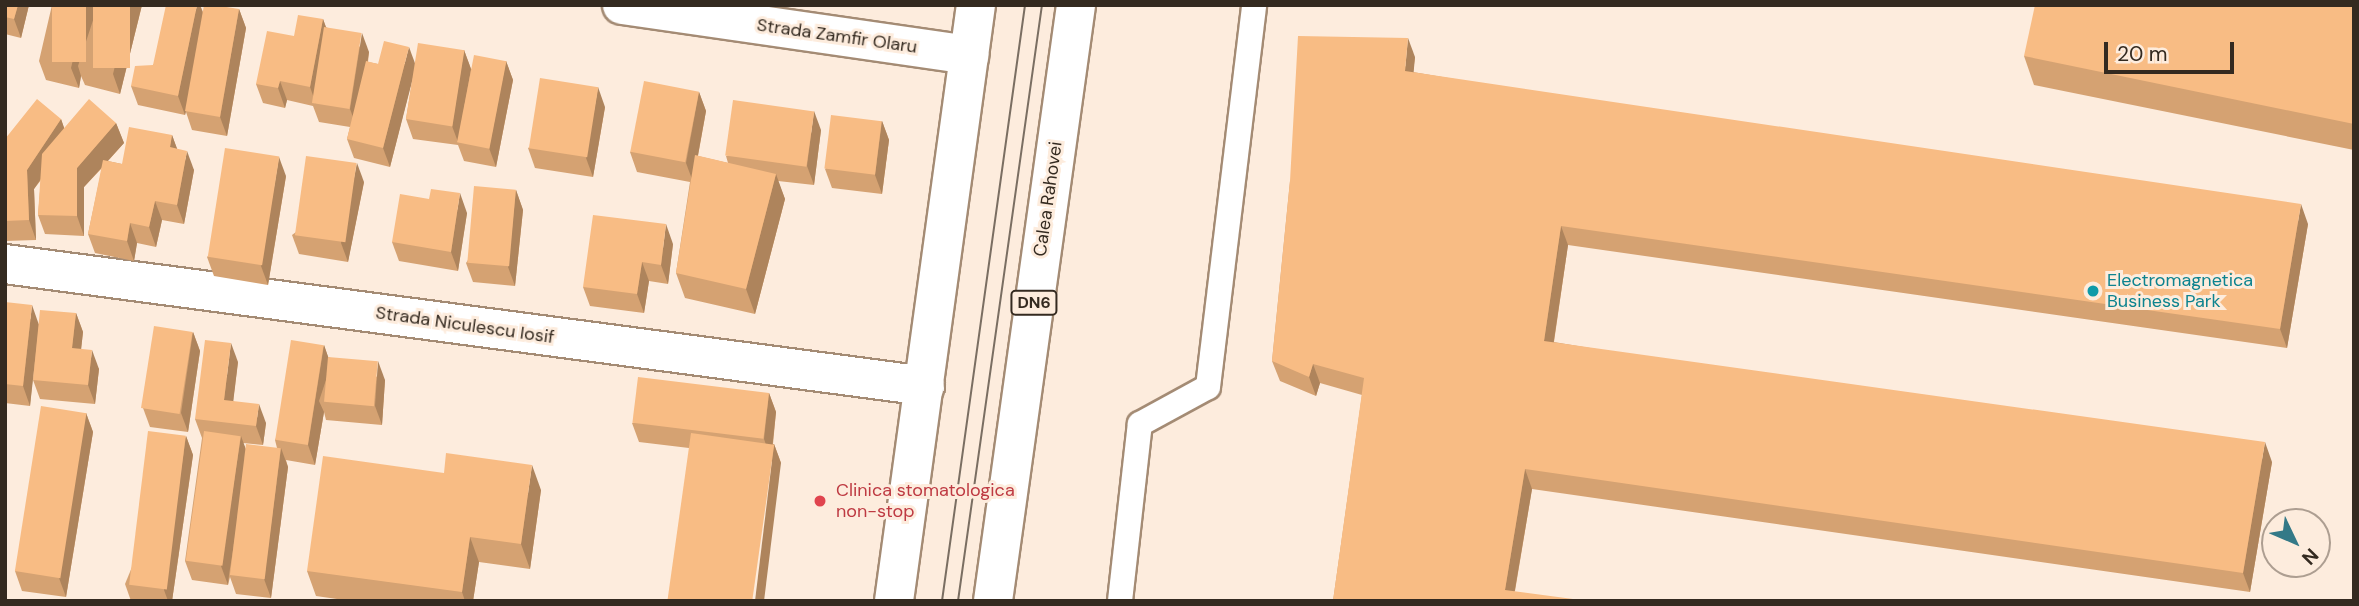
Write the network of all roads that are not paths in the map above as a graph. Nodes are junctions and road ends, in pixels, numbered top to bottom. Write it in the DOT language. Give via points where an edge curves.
graph roads {
  1 [pos="622,5"];
  2 [pos="976,5"];
  3 [pos="1076,5"];
  4 [pos="1254,6"];
  5 [pos="969,55"];
  6 [pos="5,264"];
  7 [pos="925,386"];
  8 [pos="894,601"];
  9 [pos="993,601"];
  10 [pos="1120,601"];
  1 -- 5 [label="street, Strada Zamfir Olaru"];
  2 -- 5 [label="street"];
  3 -- 9 [label="street, Calea Rahovei / DN6"];
  4 -- 10 [label="lane" via="1208,387 1140,424"];
  5 -- 7 [label="street"];
  6 -- 7 [label="street, Strada Niculescu Iosif"];
  7 -- 8 [label="street"];
}
